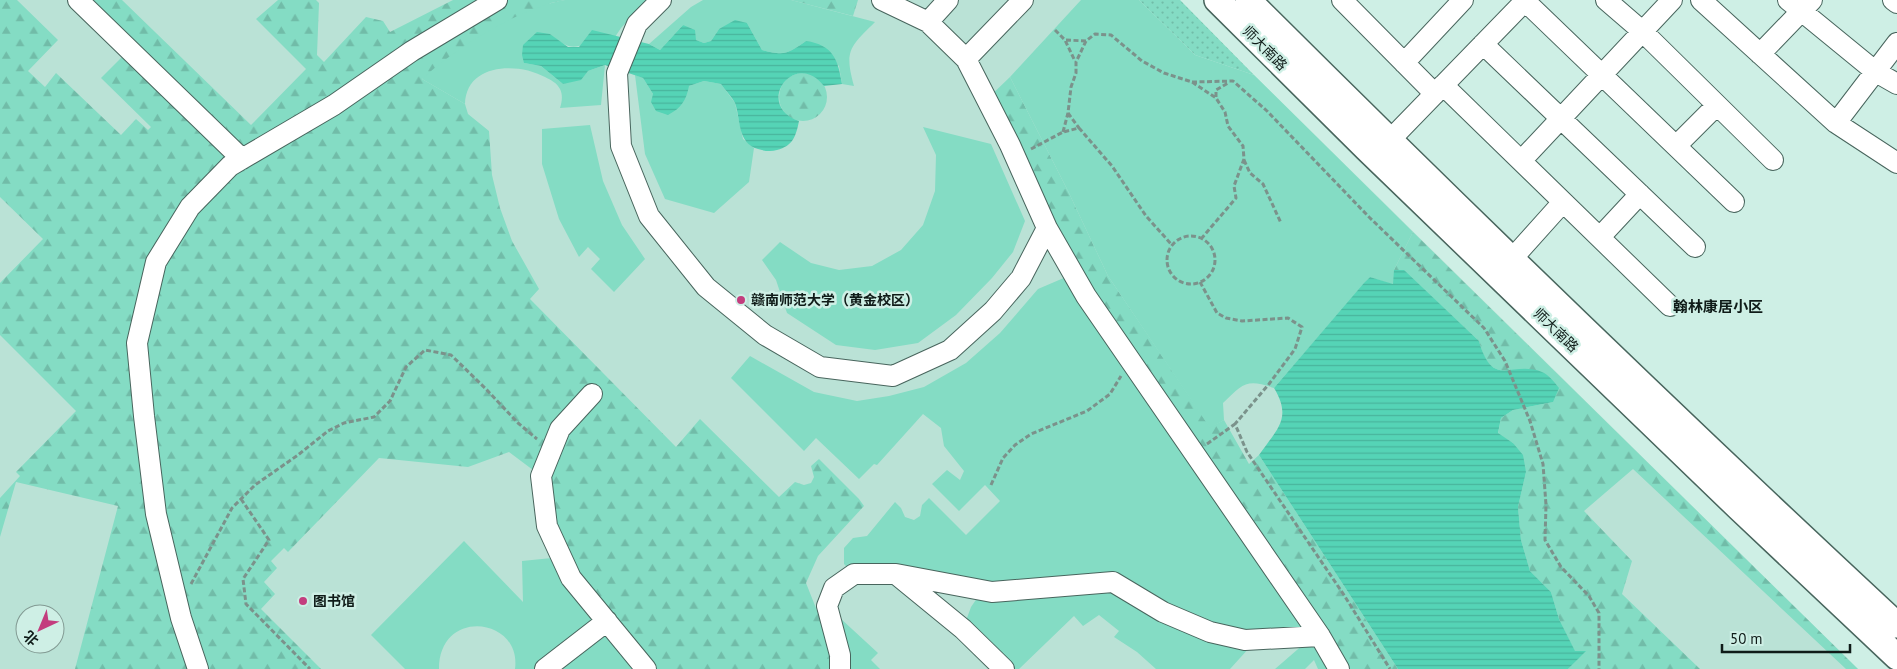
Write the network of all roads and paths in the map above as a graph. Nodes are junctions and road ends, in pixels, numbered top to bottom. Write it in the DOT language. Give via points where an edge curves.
graph roads {
  1 [pos="78,0"];
  2 [pos="497,0"];
  3 [pos="661,0"];
  4 [pos="882,0"];
  5 [pos="948,0"];
  6 [pos="1023,0"];
  7 [pos="1217,0"];
  8 [pos="1248,0"];
  9 [pos="1342,0"];
  10 [pos="1463,0"];
  11 [pos="1525,0"];
  12 [pos="1606,0"];
  13 [pos="1672,0"];
  14 [pos="1701,0"];
  15 [pos="1893,0"];
  16 [pos="1897,3"];
  17 [pos="1801,4"];
  18 [pos="928,22"];
  19 [pos="1054,30"];
  20 [pos="1642,32"];
  21 [pos="1065,40"];
  22 [pos="1086,41"];
  23 [pos="1897,43"];
  24 [pos="1484,44"];
  25 [pos="1760,54"];
  26 [pos="966,60"];
  27 [pos="1076,62"];
  28 [pos="1404,63"];
  29 [pos="1876,72"];
  30 [pos="1602,75"];
  31 [pos="1233,81"];
  32 [pos="1192,82"];
  33 [pos="1897,84"];
  34 [pos="1439,90"];
  35 [pos="1216,98"];
  36 [pos="1717,105"];
  37 [pos="1068,113"];
  38 [pos="1561,119"];
  39 [pos="1836,123"];
  40 [pos="1079,128"];
  41 [pos="1063,132"];
  42 [pos="1389,140"];
  43 [pos="1676,146"];
  44 [pos="242,158"];
  45 [pos="1015,158"];
  46 [pos="1244,159"];
  47 [pos="1773,160"];
  48 [pos="1522,162"];
  49 [pos="1897,163"];
  50 [pos="1640,194"];
  51 [pos="1563,202"];
  52 [pos="1734,202"];
  53 [pos="1281,223"];
  54 [pos="1047,228"];
  55 [pos="1600,237"];
  56 [pos="1201,239"];
  57 [pos="1172,245"];
  58 [pos="1695,246"];
  59 [pos="1511,260"];
  60 [pos="1200,282"];
  61 [pos="1670,306"];
  62 [pos="1131,361"];
  63 [pos="592,394"];
  64 [pos="1235,424"];
  65 [pos="551,451"];
  66 [pos="1194,453"];
  67 [pos="991,485"];
  68 [pos="241,499"];
  69 [pos="896,574"];
  70 [pos="178,606"];
  71 [pos="607,621"];
  72 [pos="1897,625"];
  73 [pos="1320,636"];
  74 [pos="1897,657"];
  75 [pos="198,669"];
  76 [pos="310,669"];
  77 [pos="545,669"];
  78 [pos="646,669"];
  79 [pos="840,669"];
  80 [pos="1004,669"];
  81 [pos="1339,669"];
  82 [pos="1390,669"];
  83 [pos="1599,669"];
  1 -- 44 [label="street"];
  2 -- 44 [label="street" via="412,51 334,105"];
  3 -- 54 [label="street" via="637,24 617,73 621,146 648,216 706,287 765,335 820,367 893,376 950,350 994,311 1020,278"];
  4 -- 18 [label="street"];
  5 -- 18 [label="street"];
  6 -- 26 [label="street"];
  7 -- 74 [label="main road, 师大南路" via="1739,508"];
  8 -- 42 [label="main road, 师大南路"];
  9 -- 28 [label="street"];
  10 -- 28 [label="street"];
  11 -- 24 [label="street"];
  11 -- 30 [label="street"];
  12 -- 20 [label="street"];
  13 -- 20 [label="street"];
  14 -- 25 [label="street"];
  15 -- 16 [label="street"];
  17 -- 25 [label="street"];
  17 -- 29 [label="street"];
  18 -- 26 [label="street"];
  19 -- 21 [label="path"];
  20 -- 30 [label="street"];
  20 -- 36 [label="street"];
  21 -- 22 [label="path"];
  21 -- 27 [label="path"];
  22 -- 27 [label="path"];
  22 -- 32 [label="path" via="1095,34 1111,35 1142,61 1164,73"];
  23 -- 29 [label="street"];
  24 -- 34 [label="street"];
  24 -- 38 [label="street"];
  25 -- 39 [label="street"];
  26 -- 45 [label="street"];
  27 -- 37 [label="path"];
  28 -- 34 [label="street"];
  29 -- 33 [label="street"];
  29 -- 39 [label="street"];
  30 -- 38 [label="street"];
  30 -- 43 [label="street"];
  31 -- 32 [label="path"];
  31 -- 35 [label="path" via="1216,90"];
  31 -- 83 [label="path" via="1268,111 1369,217 1484,328 1505,361 1543,464 1545,540 1560,567 1589,596 1599,613"];
  32 -- 35 [label="path"];
  34 -- 42 [label="street"];
  34 -- 48 [label="street"];
  35 -- 46 [label="path" via="1228,126 1243,146"];
  36 -- 43 [label="street"];
  36 -- 47 [label="street"];
  37 -- 40 [label="path"];
  37 -- 41 [label="path"];
  38 -- 48 [label="street"];
  38 -- 50 [label="street"];
  39 -- 49 [label="street"];
  40 -- 41 [label="path"];
  40 -- 57 [label="path"];
  41 -- 45 [label="path"];
  42 -- 59 [label="main road, 师大南路"];
  43 -- 52 [label="street"];
  44 -- 70 [label="street" via="190,207 156,262 137,343 156,514"];
  45 -- 54 [label="street"];
  46 -- 53 [label="path" via="1250,173 1263,184"];
  46 -- 56 [label="path" via="1234,186 1236,198"];
  48 -- 51 [label="street"];
  50 -- 55 [label="street"];
  50 -- 58 [label="street"];
  51 -- 55 [label="street"];
  51 -- 59 [label="street"];
  54 -- 62 [label="street" via="1086,296"];
  55 -- 61 [label="street"];
  56 -- 57 [label="path" via="1186,237"];
  56 -- 60 [label="path" via="1208,244 1214,258 1211,272"];
  57 -- 60 [label="path" via="1167,260 1172,275 1185,283"];
  59 -- 72 [label="main road, 师大南路"];
  60 -- 64 [label="path" via="1217,313 1226,318 1242,321 1288,318 1302,327 1295,349"];
  62 -- 66 [label="street"];
  62 -- 67 [label="path" via="1110,394 1087,411 1015,444 1003,458"];
  63 -- 65 [label="street" via="560,429"];
  64 -- 66 [label="path"];
  64 -- 82 [label="path" via="1247,452"];
  65 -- 68 [label="path" via="518,423 451,355 424,350 406,367 390,401 374,417 344,423 328,431"];
  65 -- 71 [label="street" via="540,476 547,526 571,578"];
  66 -- 73 [label="street"];
  68 -- 70 [label="path" via="232,508"];
  68 -- 76 [label="path" via="269,540 243,579 246,604"];
  69 -- 73 [label="street" via="992,592 1113,582 1163,612 1210,632 1245,640"];
  69 -- 79 [label="street" via="854,574 834,588 828,606 840,655"];
  69 -- 80 [label="street" via="963,629"];
  70 -- 75 [label="street"];
  71 -- 77 [label="street"];
  71 -- 78 [label="street"];
  73 -- 81 [label="street"];
}
